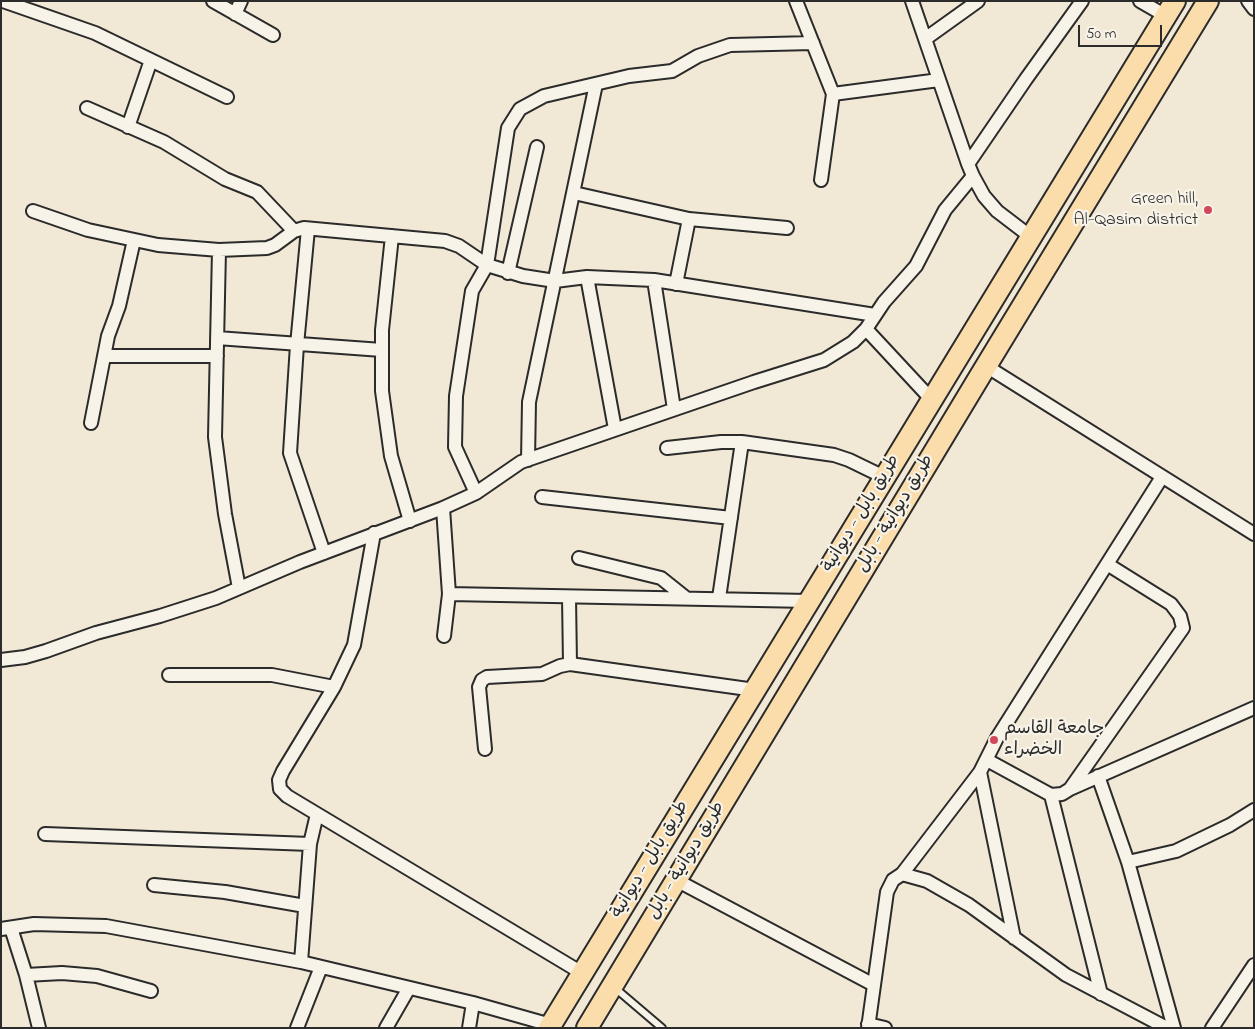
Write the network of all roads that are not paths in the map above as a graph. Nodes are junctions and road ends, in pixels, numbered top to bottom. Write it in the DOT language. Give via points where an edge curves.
graph roads {
  1 [pos="3,1"];
  2 [pos="213,1"];
  3 [pos="241,1"];
  4 [pos="796,1"];
  5 [pos="912,1"];
  6 [pos="978,1"];
  7 [pos="1082,1"];
  8 [pos="1140,1"];
  9 [pos="1208,1"];
  10 [pos="1248,1"];
  11 [pos="1170,8"];
  12 [pos="1254,9"];
  13 [pos="235,14"];
  14 [pos="273,35"];
  15 [pos="925,39"];
  16 [pos="812,43"];
  17 [pos="151,60"];
  18 [pos="939,80"];
  19 [pos="596,84"];
  20 [pos="833,94"];
  21 [pos="227,97"];
  22 [pos="87,108"];
  23 [pos="128,127"];
  24 [pos="537,147"];
  25 [pos="968,164"];
  26 [pos="974,176"];
  27 [pos="821,180"];
  28 [pos="574,193"];
  29 [pos="33,211"];
  30 [pos="689,219"];
  31 [pos="787,228"];
  32 [pos="308,229"];
  33 [pos="294,230"];
  34 [pos="392,236"];
  35 [pos="1031,237"];
  36 [pos="134,240"];
  37 [pos="219,250"];
  38 [pos="486,265"];
  39 [pos="508,273"];
  40 [pos="587,277"];
  41 [pos="654,280"];
  42 [pos="555,281"];
  43 [pos="676,284"];
  44 [pos="875,315"];
  45 [pos="866,329"];
  46 [pos="218,338"];
  47 [pos="297,345"];
  48 [pos="382,350"];
  49 [pos="962,350"];
  50 [pos="104,356"];
  51 [pos="217,356"];
  52 [pos="986,365"];
  53 [pos="932,400"];
  54 [pos="674,409"];
  55 [pos="91,423"];
  56 [pos="615,429"];
  57 [pos="742,442"];
  58 [pos="667,448"];
  59 [pos="528,460"];
  60 [pos="884,477"];
  61 [pos="1162,477"];
  62 [pos="476,493"];
  63 [pos="542,497"];
  64 [pos="443,508"];
  65 [pos="731,518"];
  66 [pos="410,521"];
  67 [pos="374,533"];
  68 [pos="1254,534"];
  69 [pos="324,553"];
  70 [pos="578,558"];
  71 [pos="1107,564"];
  72 [pos="239,588"];
  73 [pos="449,594"];
  74 [pos="569,597"];
  75 [pos="686,598"];
  76 [pos="719,598"];
  77 [pos="809,601"];
  78 [pos="444,636"];
  79 [pos="1,660"];
  80 [pos="570,664"];
  81 [pos="169,675"];
  82 [pos="334,687"];
  83 [pos="755,690"];
  84 [pos="1254,708"];
  85 [pos="485,749"];
  86 [pos="987,760"];
  87 [pos="705,771"];
  88 [pos="980,772"];
  89 [pos="1098,776"];
  90 [pos="1070,788"];
  91 [pos="730,790"];
  92 [pos="1051,795"];
  93 [pos="686,803"];
  94 [pos="1254,810"];
  95 [pos="317,814"];
  96 [pos="712,820"];
  97 [pos="46,834"];
  98 [pos="310,844"];
  99 [pos="1128,862"];
  100 [pos="902,874"];
  101 [pos="676,880"];
  102 [pos="154,885"];
  103 [pos="305,906"];
  104 [pos="6,929"];
  105 [pos="1014,938"];
  106 [pos="301,962"];
  107 [pos="1254,965"];
  108 [pos="321,967"];
  109 [pos="582,973"];
  110 [pos="26,975"];
  111 [pos="612,985"];
  112 [pos="874,985"];
  113 [pos="409,988"];
  114 [pos="151,991"];
  115 [pos="1101,994"];
  116 [pos="473,1003"];
  117 [pos="550,1026"];
  118 [pos="868,1026"];
  119 [pos="39,1028"];
  120 [pos="297,1028"];
  121 [pos="386,1028"];
  122 [pos="468,1028"];
  123 [pos="587,1028"];
  124 [pos="662,1028"];
  125 [pos="885,1028"];
  126 [pos="1167,1028"];
  127 [pos="1174,1028"];
  128 [pos="1212,1028"];
  1 -- 17 [label="street" via="95,33"];
  2 -- 13 [label="street"];
  3 -- 13 [label="street"];
  4 -- 16 [label="street"];
  5 -- 15 [label="street"];
  6 -- 15 [label="street"];
  7 -- 25 [label="street"];
  8 -- 11 [label="street"];
  9 -- 52 [label="highway, طريق ديوانية - بابل"];
  10 -- 12 [label="street"];
  11 -- 35 [label="highway, طريق بابل - ديوانية"];
  13 -- 14 [label="street"];
  15 -- 18 [label="street"];
  16 -- 19 [label="street" via="730,45 698,56 672,71"];
  16 -- 20 [label="street"];
  17 -- 21 [label="street"];
  17 -- 23 [label="street"];
  18 -- 20 [label="street"];
  18 -- 25 [label="street"];
  19 -- 28 [label="street"];
  19 -- 38 [label="street" via="544,96 520,109 508,128"];
  20 -- 27 [label="street"];
  22 -- 23 [label="street"];
  23 -- 33 [label="street" via="164,142 226,179 257,192"];
  24 -- 39 [label="street"];
  25 -- 26 [label="street"];
  26 -- 35 [label="street" via="984,196 997,211"];
  26 -- 44 [label="street" via="945,210 916,266"];
  28 -- 30 [label="street"];
  28 -- 42 [label="street"];
  29 -- 36 [label="street" via="88,230"];
  30 -- 31 [label="street"];
  30 -- 43 [label="street"];
  32 -- 33 [label="street"];
  32 -- 34 [label="street"];
  32 -- 47 [label="street"];
  33 -- 37 [label="street" via="267,248"];
  34 -- 38 [label="street" via="446,241"];
  34 -- 48 [label="street"];
  35 -- 49 [label="highway, طريق بابل - ديوانية"];
  36 -- 37 [label="street"];
  36 -- 50 [label="street"];
  37 -- 46 [label="street"];
  38 -- 39 [label="street"];
  38 -- 62 [label="street" via="472,291 456,396 455,447"];
  39 -- 42 [label="street"];
  40 -- 41 [label="street"];
  40 -- 42 [label="street"];
  40 -- 56 [label="street"];
  41 -- 43 [label="street"];
  41 -- 54 [label="street"];
  42 -- 59 [label="street" via="529,402"];
  43 -- 44 [label="street"];
  44 -- 45 [label="street"];
  45 -- 53 [label="street"];
  45 -- 54 [label="street" via="853,342 824,360"];
  46 -- 47 [label="street"];
  46 -- 51 [label="street"];
  47 -- 48 [label="street"];
  47 -- 69 [label="street" via="290,453"];
  48 -- 66 [label="street" via="382,391 391,456"];
  49 -- 52 [label="highway" via="972,348 984,355"];
  49 -- 53 [label="highway, طريق بابل - ديوانية"];
  50 -- 51 [label="street"];
  50 -- 55 [label="street"];
  51 -- 72 [label="street" via="215,437"];
  52 -- 61 [label="street"];
  52 -- 91 [label="highway, طريق ديوانية - بابل"];
  53 -- 60 [label="highway, طريق بابل - ديوانية"];
  54 -- 56 [label="street"];
  56 -- 59 [label="street"];
  57 -- 58 [label="street"];
  57 -- 60 [label="street" via="834,455"];
  57 -- 65 [label="street"];
  59 -- 62 [label="street"];
  60 -- 77 [label="highway, طريق بابل - ديوانية"];
  61 -- 68 [label="street"];
  61 -- 71 [label="street"];
  62 -- 64 [label="street"];
  63 -- 65 [label="street"];
  64 -- 66 [label="street"];
  64 -- 73 [label="street"];
  65 -- 76 [label="street"];
  66 -- 67 [label="street"];
  67 -- 69 [label="street"];
  67 -- 82 [label="street" via="354,645"];
  69 -- 72 [label="street"];
  70 -- 75 [label="street" via="661,578"];
  71 -- 86 [label="street" via="997,738"];
  71 -- 90 [label="street" via="1171,604 1180,616 1183,628"];
  72 -- 79 [label="street" via="160,616 96,632 46,651"];
  73 -- 74 [label="street"];
  73 -- 78 [label="street"];
  74 -- 75 [label="street"];
  74 -- 80 [label="street"];
  75 -- 76 [label="street"];
  76 -- 77 [label="street"];
  77 -- 83 [label="highway, طريق بابل - ديوانية"];
  80 -- 83 [label="street"];
  80 -- 85 [label="street" via="542,674 487,676 482,680 479,687"];
  81 -- 82 [label="street" via="272,675"];
  82 -- 95 [label="street" via="279,780 280,789 287,796"];
  83 -- 87 [label="highway, طريق بابل - ديوانية"];
  84 -- 89 [label="street"];
  86 -- 88 [label="street"];
  86 -- 92 [label="street"];
  87 -- 91 [label="highway" via="707,784 712,789 718,792"];
  87 -- 93 [label="highway, طريق بابل - ديوانية"];
  88 -- 100 [label="street"];
  88 -- 105 [label="street"];
  89 -- 90 [label="street"];
  89 -- 99 [label="street"];
  90 -- 92 [label="street" via="1062,794"];
  91 -- 96 [label="highway, طريق ديوانية - بابل"];
  92 -- 115 [label="street"];
  93 -- 96 [label="highway" via="698,800 704,803 709,807"];
  93 -- 109 [label="highway, طريق بابل - ديوانية"];
  94 -- 99 [label="street" via="1176,851"];
  95 -- 98 [label="street"];
  95 -- 109 [label="street"];
  96 -- 101 [label="highway, طريق ديوانية - بابل"];
  97 -- 98 [label="street"];
  98 -- 103 [label="street"];
  99 -- 127 [label="street"];
  100 -- 105 [label="street" via="927,881 961,900"];
  100 -- 112 [label="street" via="893,880 887,892"];
  101 -- 111 [label="highway, طريق ديوانية - بابل"];
  101 -- 112 [label="street"];
  102 -- 103 [label="street" via="225,892"];
  103 -- 106 [label="street"];
  104 -- 106 [label="street" via="34,924 106,926"];
  104 -- 110 [label="street"];
  105 -- 115 [label="street" via="1066,975"];
  106 -- 108 [label="street"];
  107 -- 128 [label="street"];
  108 -- 113 [label="street"];
  108 -- 120 [label="street"];
  109 -- 117 [label="highway, طريق بابل - ديوانية"];
  110 -- 114 [label="street" via="62,973 97,976"];
  110 -- 119 [label="street"];
  111 -- 123 [label="highway, طريق ديوانية - بابل"];
  111 -- 124 [label="lane"];
  112 -- 118 [label="street"];
  113 -- 116 [label="street"];
  113 -- 121 [label="street"];
  115 -- 126 [label="street"];
  116 -- 117 [label="street"];
  116 -- 122 [label="street"];
  118 -- 125 [label="street"];
}
